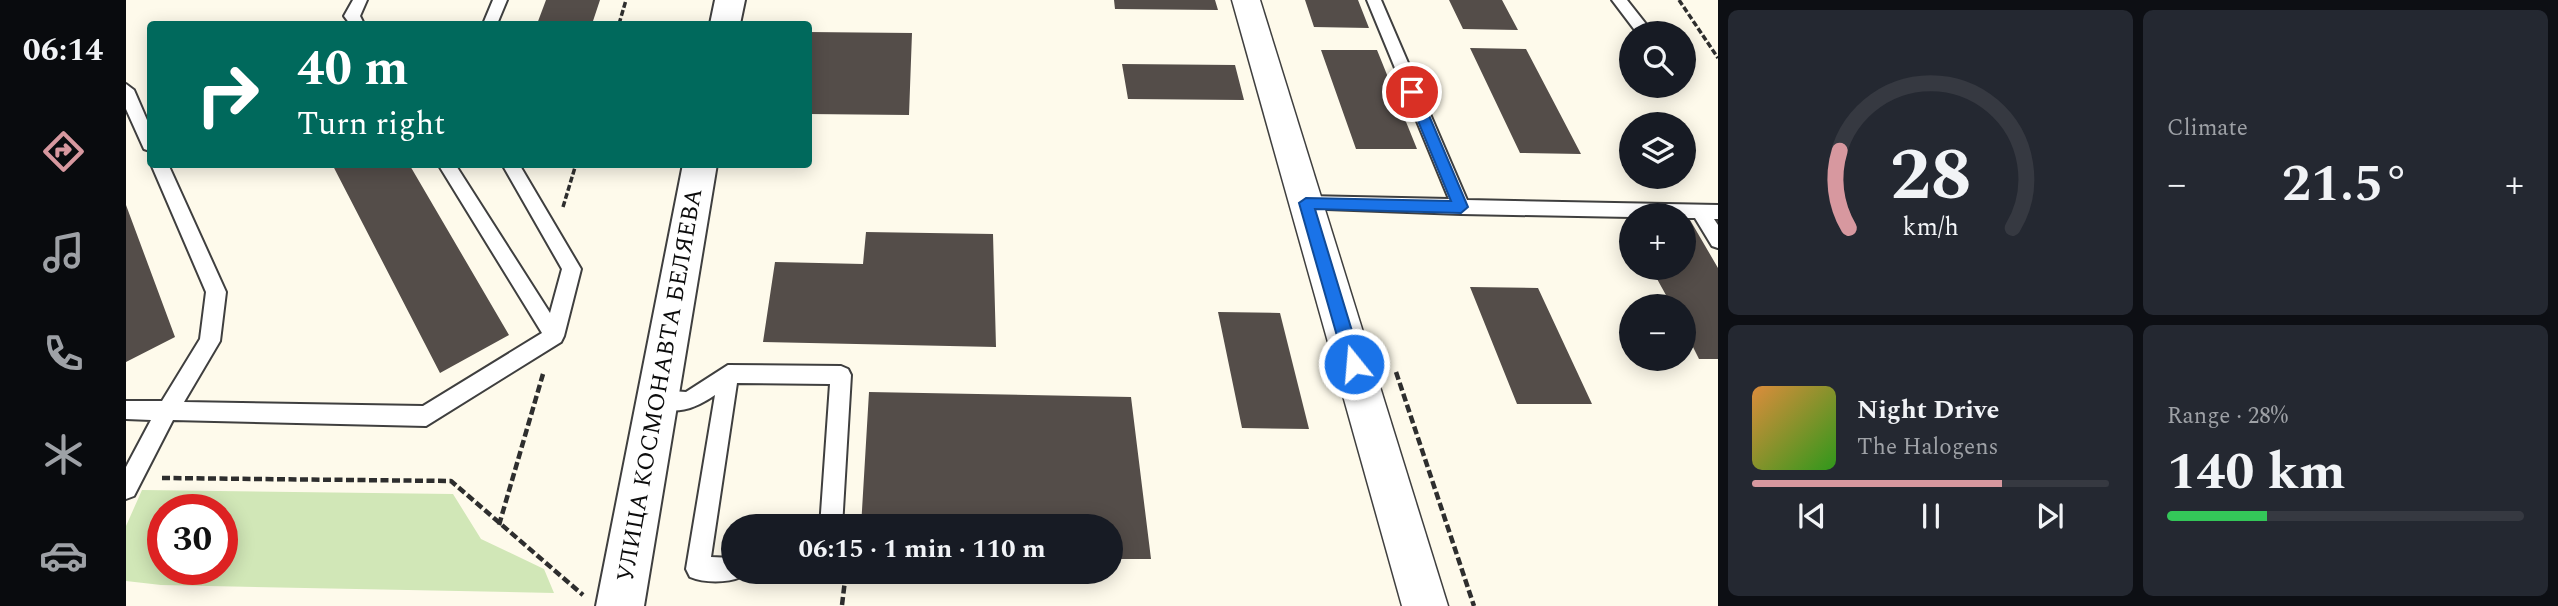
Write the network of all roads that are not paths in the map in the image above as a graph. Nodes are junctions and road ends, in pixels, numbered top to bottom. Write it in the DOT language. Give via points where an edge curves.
graph roads {
  1 [pos="360,0"];
  2 [pos="500,0"];
  3 [pos="730,0"];
  4 [pos="1246,0"];
  5 [pos="1374,0"];
  6 [pos="1619,0"];
  7 [pos="355,21"];
  8 [pos="491,21"];
  9 [pos="726,21"];
  10 [pos="1636,21"];
  11 [pos="126,90"];
  12 [pos="147,138"];
  13 [pos="161,168"];
  14 [pos="449,168"];
  15 [pos="512,168"];
  16 [pos="699,168"];
  17 [pos="1306,203"];
  18 [pos="1461,207"];
  19 [pos="1710,212"];
  20 [pos="1718,241"];
  21 [pos="554,336"];
  22 [pos="728,374"];
  23 [pos="657,399"];
  24 [pos="126,410"];
  25 [pos="167,411"];
  26 [pos="129,484"];
  27 [pos="832,514"];
  28 [pos="721,569"];
  29 [pos="606,604"];
  30 [pos="1425,606"];
  1 -- 7 [label="lane" via="352,16"];
  2 -- 8 [label="lane"];
  3 -- 9 [label="street"];
  4 -- 17 [label="street"];
  5 -- 18 [label="lane"];
  6 -- 10 [label="lane"];
  11 -- 12 [label="lane"];
  13 -- 25 [label="lane" via="216,292 210,341"];
  14 -- 21 [label="lane"];
  15 -- 21 [label="lane" via="572,269"];
  16 -- 23 [label="street, УЛИЦА КОСМОНАВТА БЕЛЯЕВА"];
  17 -- 18 [label="lane"];
  17 -- 30 [label="street"];
  18 -- 19 [label="lane"];
  19 -- 20 [label="lane"];
  21 -- 25 [label="lane" via="426,416"];
  22 -- 23 [label="lane" via="689,401"];
  22 -- 27 [label="lane" via="841,375"];
  22 -- 28 [label="lane" via="698,569"];
  23 -- 29 [label="street, УЛИЦА КОСМОНАВТА БЕЛЯЕВА"];
  24 -- 25 [label="lane"];
  25 -- 26 [label="lane"];
}
